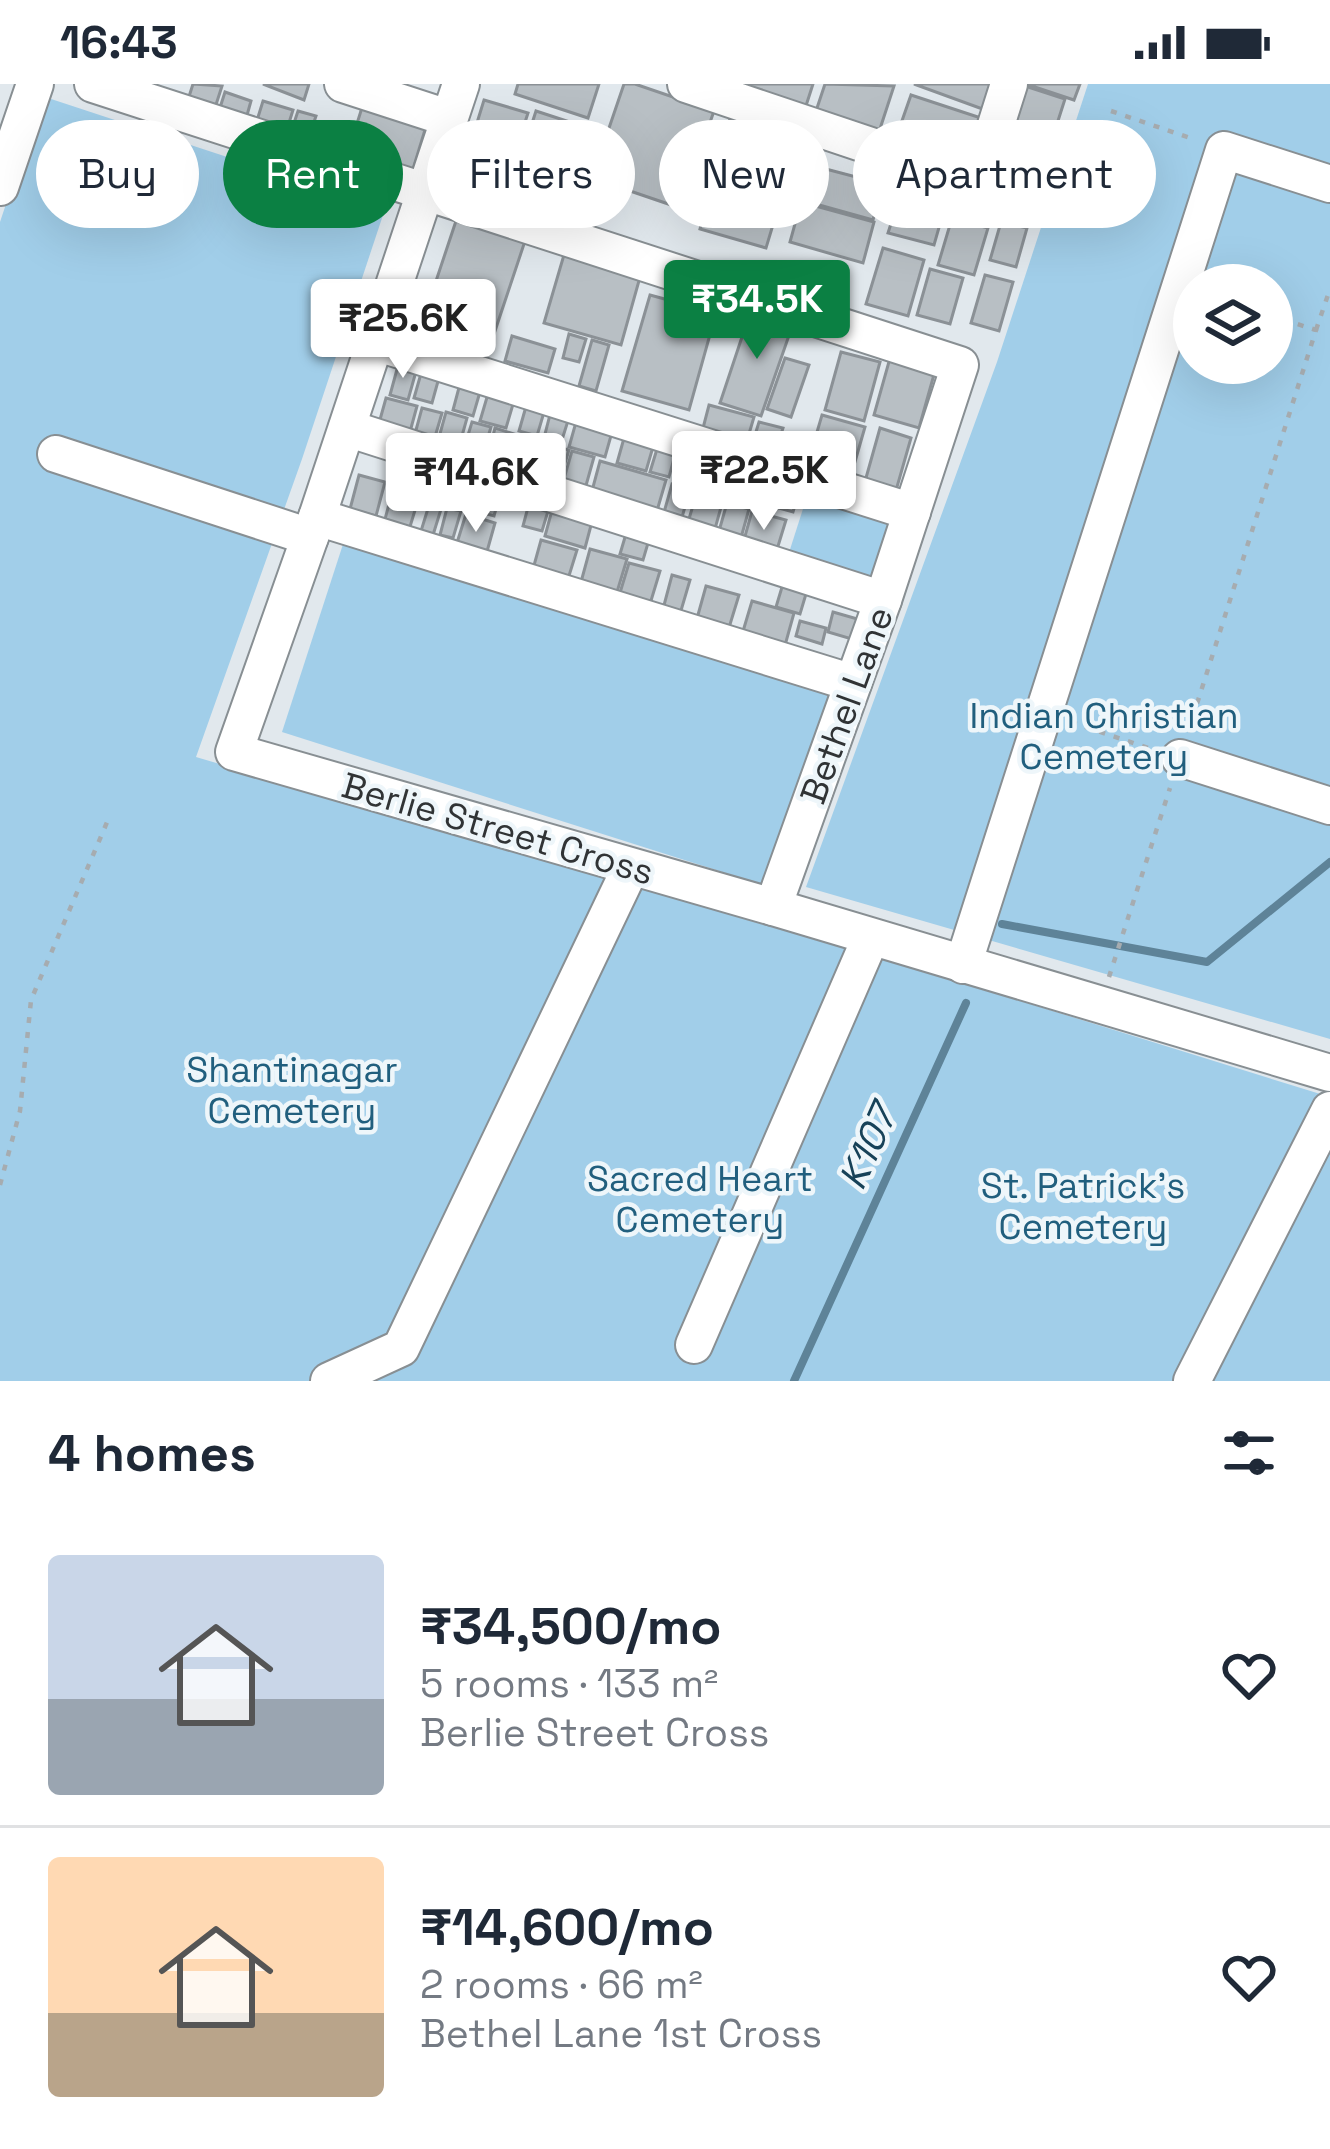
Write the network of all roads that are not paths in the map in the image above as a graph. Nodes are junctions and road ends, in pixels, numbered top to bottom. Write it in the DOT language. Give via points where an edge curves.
graph roads {
  1 [pos="35,84"];
  2 [pos="93,84"];
  3 [pos="343,84"];
  4 [pos="686,84"];
  5 [pos="1009,84"];
  6 [pos="454,101"];
  7 [pos="11,120"];
  8 [pos="1330,184"];
  9 [pos="0,188"];
  10 [pos="424,190"];
  11 [pos="375,342"];
  12 [pos="346,428"];
  13 [pos="56,454"];
  14 [pos="912,512"];
  15 [pos="314,527"];
  16 [pos="883,600"];
  17 [pos="853,683"];
  18 [pos="1180,758"];
  19 [pos="1330,806"];
  20 [pos="631,867"];
  21 [pos="773,907"];
  22 [pos="871,937"];
  23 [pos="964,965"];
  24 [pos="1330,1073"];
  25 [pos="1330,1110"];
  26 [pos="694,1345"];
  27 [pos="329,1381"];
  28 [pos="1192,1381"];
  1 -- 7 [label="street"];
  2 -- 10 [label="street"];
  3 -- 6 [label="street"];
  4 -- 5 [label="street" via="978,182"];
  6 -- 10 [label="street, Berlie Street Cross"];
  7 -- 9 [label="street"];
  8 -- 23 [label="street" via="1224,150"];
  10 -- 11 [label="street, Berlie Street Cross"];
  10 -- 14 [label="street, Bethel Lane" via="961,365"];
  11 -- 12 [label="street, Berlie Street Cross"];
  11 -- 14 [label="street"];
  12 -- 15 [label="street, Berlie Street Cross"];
  12 -- 16 [label="street"];
  13 -- 15 [label="street"];
  14 -- 16 [label="street, Bethel Lane"];
  15 -- 17 [label="street"];
  15 -- 20 [label="street, Berlie Street Cross" via="234,752"];
  16 -- 17 [label="street, Bethel Lane"];
  17 -- 21 [label="street, Bethel Lane"];
  18 -- 19 [label="street"];
  20 -- 21 [label="street, Berlie Street Cross"];
  20 -- 27 [label="street" via="401,1348"];
  21 -- 22 [label="street, Berlie Street Cross"];
  22 -- 23 [label="street, Berlie Street Cross"];
  22 -- 26 [label="street"];
  23 -- 24 [label="street, Berlie Street Cross"];
  25 -- 28 [label="street"];
}
